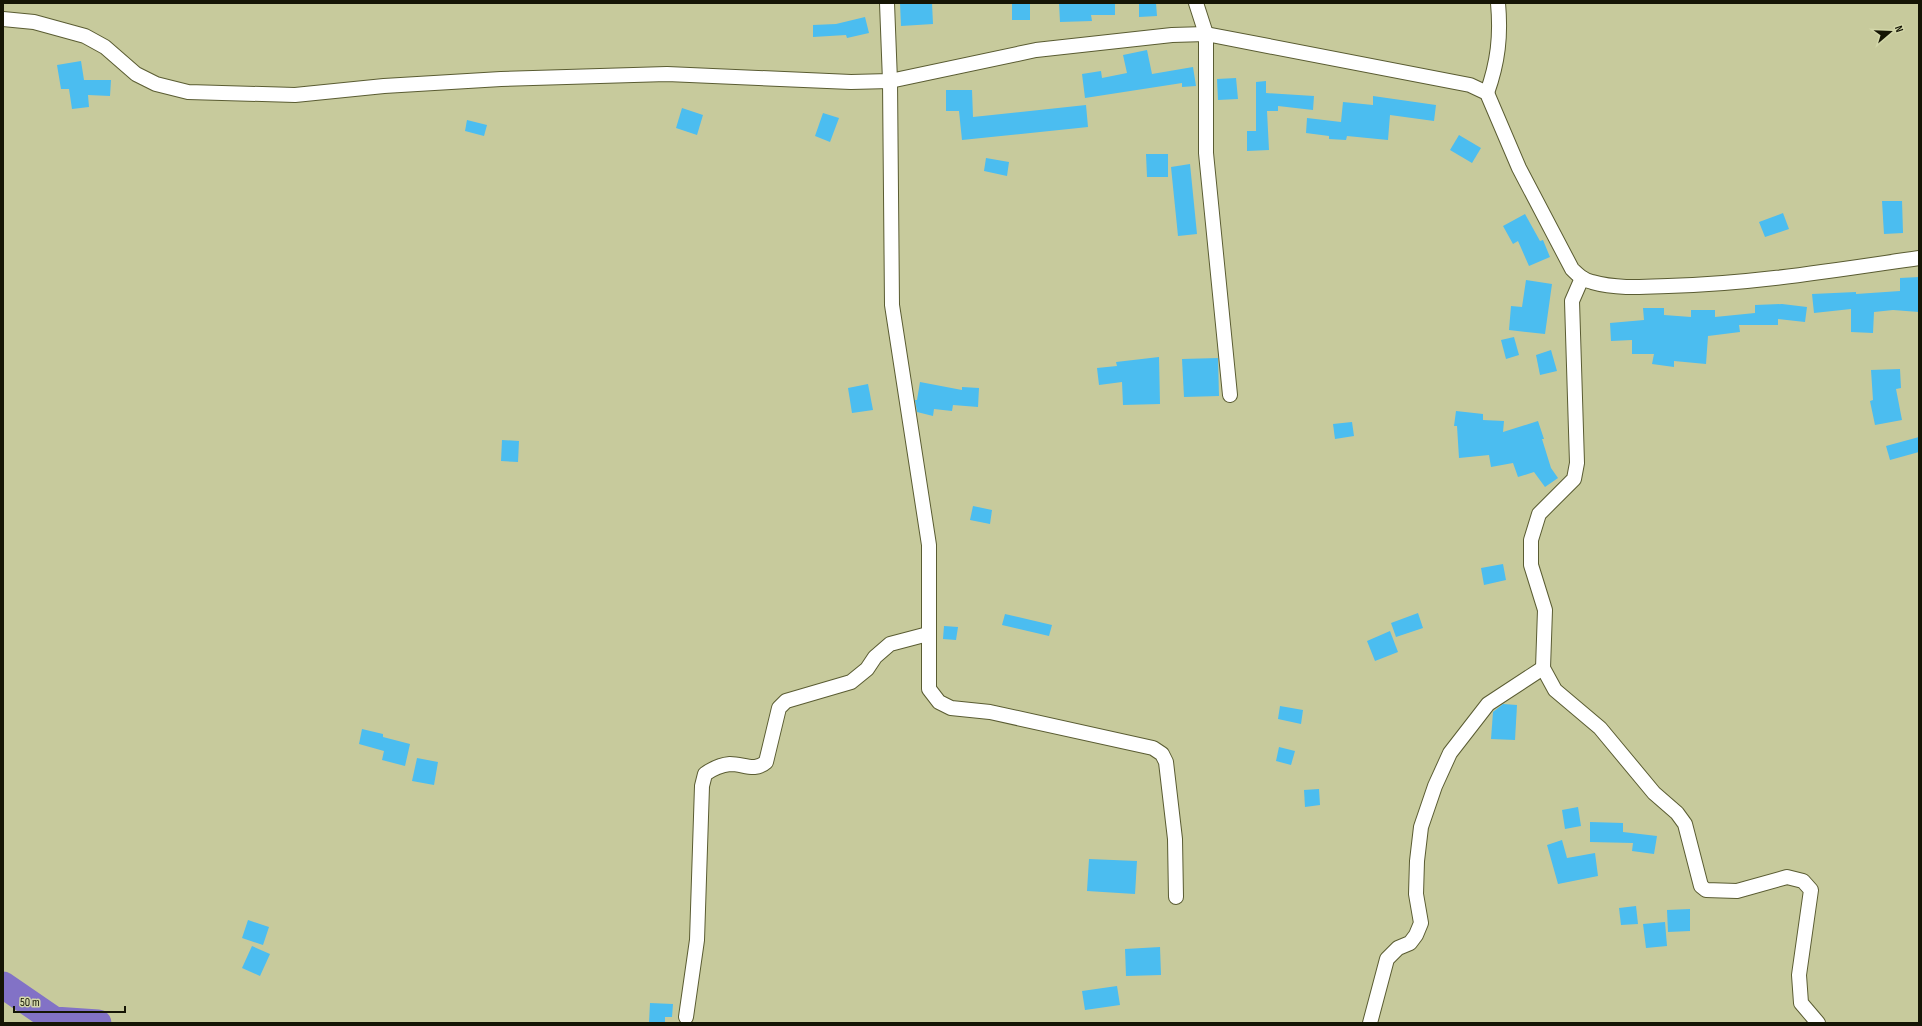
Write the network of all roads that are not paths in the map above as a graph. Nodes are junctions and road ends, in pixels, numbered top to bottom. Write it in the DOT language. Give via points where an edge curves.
graph roads {
  1 [pos="887,3"];
  2 [pos="1196,3"];
  3 [pos="1498,3"];
  4 [pos="3,19"];
  5 [pos="1206,34"];
  6 [pos="890,82"];
  7 [pos="1487,93"];
  8 [pos="1919,258"];
  9 [pos="1582,278"];
  10 [pos="1230,395"];
  11 [pos="928,634"];
  12 [pos="1542,668"];
  13 [pos="1176,897"];
  14 [pos="686,1017"];
  15 [pos="1370,1023"];
  16 [pos="1818,1023"];
  1 -- 6 [label="street"];
  2 -- 5 [label="street"];
  3 -- 7 [label="street" via="1500,39"];
  4 -- 6 [label="street" via="34,22 85,36 105,47 136,74 156,84 188,92 295,95 384,86 501,79 666,74"];
  5 -- 6 [label="street" via="1172,35 1036,50"];
  5 -- 7 [label="street" via="1470,84"];
  5 -- 10 [label="street" via="1206,153"];
  6 -- 11 [label="street" via="892,305 929,545"];
  7 -- 9 [label="street" via="1519,168 1572,269"];
  8 -- 9 [label="street" via="1703,285 1626,287 1591,282"];
  9 -- 12 [label="street" via="1572,301 1577,463 1574,479 1539,514 1531,540 1531,565 1545,610"];
  11 -- 13 [label="street" via="929,689 939,702 951,708 990,712 1153,748 1162,754 1166,762 1175,839"];
  11 -- 14 [label="street" via="890,644 875,657 868,669 851,682 786,701 779,708 766,762 761,767 731,764 714,768 704,774 697,940"];
  12 -- 15 [label="street" via="1488,704 1450,753 1421,826 1416,894 1421,923 1410,942 1398,948 1387,959"];
  12 -- 16 [label="street" via="1555,690 1600,728 1654,793 1677,813 1685,824 1701,886 1706,890 1737,891 1787,878 1803,881 1811,890 1799,975 1801,1002"];
}
